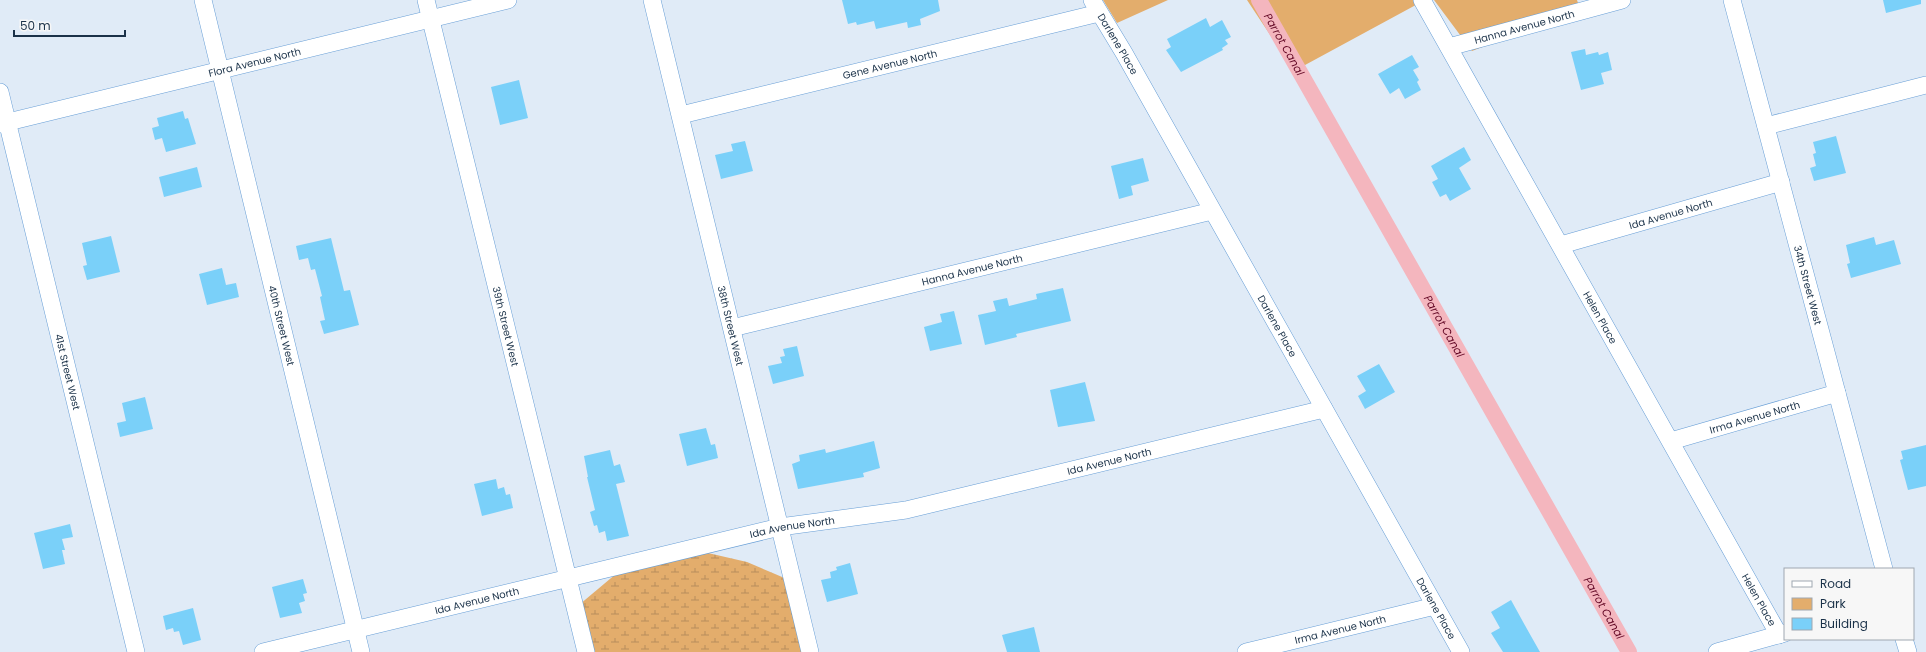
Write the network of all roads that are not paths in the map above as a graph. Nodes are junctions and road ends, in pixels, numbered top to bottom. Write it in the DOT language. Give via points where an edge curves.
graph roads {
  1 [pos="203,0"];
  2 [pos="426,0"];
  3 [pos="508,0"];
  4 [pos="652,0"];
  5 [pos="1422,0"];
  6 [pos="1622,0"];
  7 [pos="1732,0"];
  8 [pos="1096,6"];
  9 [pos="431,19"];
  10 [pos="1449,47"];
  11 [pos="220,70"];
  12 [pos="1926,85"];
  13 [pos="0,92"];
  14 [pos="681,115"];
  15 [pos="4,123"];
  16 [pos="1766,126"];
  17 [pos="1781,182"];
  18 [pos="1212,210"];
  19 [pos="1561,245"];
  20 [pos="732,328"];
  21 [pos="1837,393"];
  22 [pos="1324,410"];
  23 [pos="1671,441"];
  24 [pos="780,527"];
  25 [pos="1884,568"];
  26 [pos="568,579"];
  27 [pos="1435,606"];
  28 [pos="355,630"];
  29 [pos="1782,634"];
  30 [pos="1904,640"];
  31 [pos="136,652"];
  32 [pos="263,652"];
  33 [pos="361,652"];
  34 [pos="586,652"];
  35 [pos="810,652"];
  36 [pos="1246,652"];
  37 [pos="1461,652"];
  38 [pos="1717,652"];
  39 [pos="1908,652"];
  1 -- 11 [label="street, 40th Street West"];
  2 -- 9 [label="street, 39th Street West"];
  3 -- 9 [label="street, Flora Avenue North"];
  4 -- 14 [label="street, 38th Street West"];
  5 -- 10 [label="street, Helen Place"];
  6 -- 10 [label="street, Hanna Avenue North"];
  7 -- 16 [label="street, 34th Street West"];
  8 -- 14 [label="street, Gene Avenue North"];
  8 -- 18 [label="street, Darlene Place"];
  9 -- 11 [label="street, Flora Avenue North"];
  9 -- 26 [label="street, 39th Street West"];
  10 -- 19 [label="street, Helen Place"];
  11 -- 15 [label="street, Flora Avenue North"];
  11 -- 28 [label="street, 40th Street West"];
  12 -- 16 [label="street"];
  13 -- 15 [label="street, 41st Street West"];
  14 -- 20 [label="street, 38th Street West"];
  15 -- 31 [label="street, 41st Street West"];
  16 -- 17 [label="street, 34th Street West"];
  17 -- 19 [label="street, Ida Avenue North"];
  17 -- 21 [label="street, 34th Street West"];
  18 -- 20 [label="street, Hanna Avenue North"];
  18 -- 22 [label="street, Darlene Place"];
  19 -- 23 [label="street, Helen Place"];
  20 -- 24 [label="street, 38th Street West"];
  21 -- 23 [label="street, Irma Avenue North"];
  21 -- 25 [label="street, 34th Street West"];
  22 -- 24 [label="street, Ida Avenue North" via="906,510"];
  22 -- 27 [label="street, Darlene Place"];
  23 -- 29 [label="street, Helen Place"];
  24 -- 26 [label="street, Ida Avenue North"];
  24 -- 35 [label="street, 38th Street West"];
  26 -- 28 [label="street, Ida Avenue North"];
  26 -- 34 [label="street, 39th Street West"];
  27 -- 36 [label="street, Irma Avenue North"];
  27 -- 37 [label="street, Darlene Place"];
  28 -- 32 [label="street, Ida Avenue North"];
  28 -- 33 [label="street, 40th Street West"];
  29 -- 38 [label="street"];
  30 -- 39 [label="street"];
}
